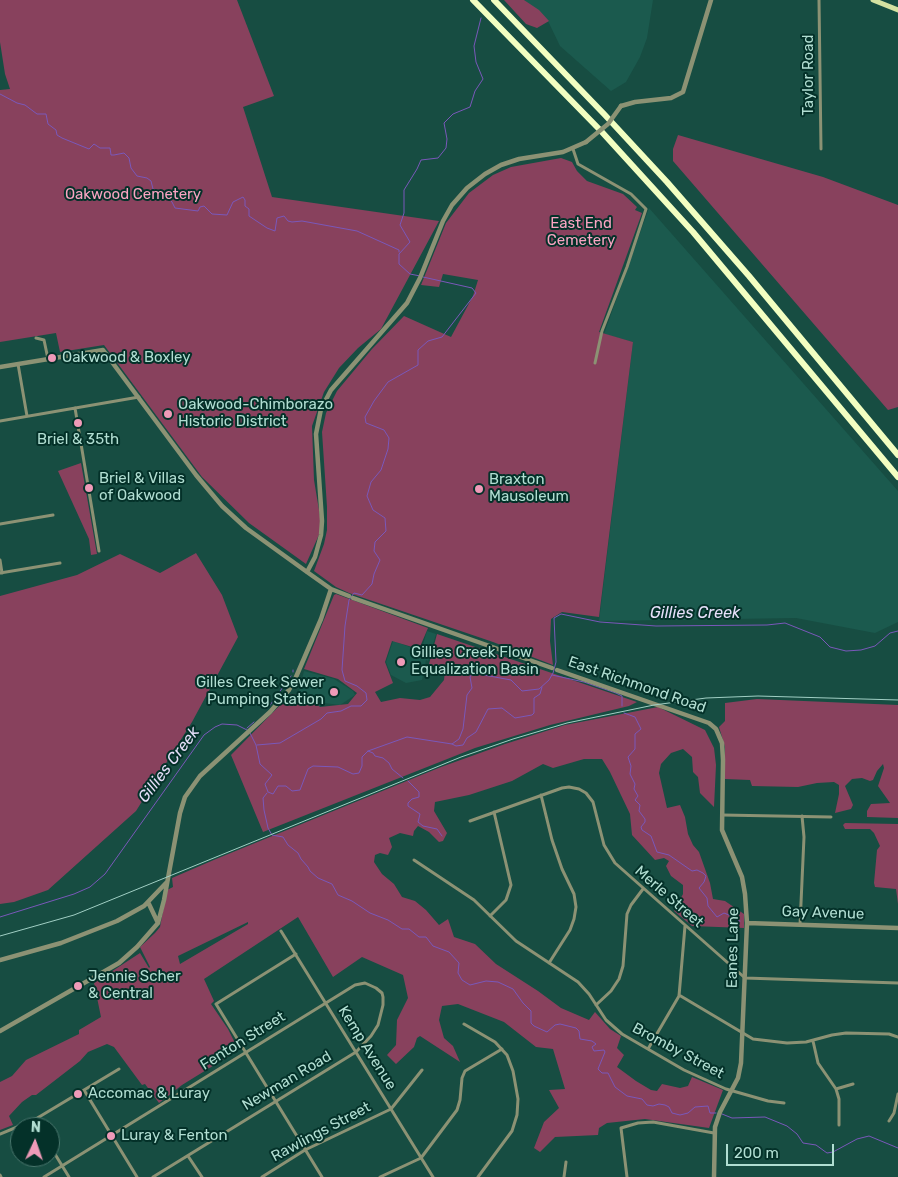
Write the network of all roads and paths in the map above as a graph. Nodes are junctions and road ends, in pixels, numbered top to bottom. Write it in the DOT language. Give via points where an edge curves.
graph roads {
  1 [pos="473,0"];
  2 [pos="494,0"];
  3 [pos="711,0"];
  4 [pos="820,0"];
  5 [pos="874,0"];
  6 [pos="898,10"];
  7 [pos="573,149"];
  8 [pos="821,149"];
  9 [pos="36,338"];
  10 [pos="48,359"];
  11 [pos="595,363"];
  12 [pos="18,364"];
  13 [pos="0,367"];
  14 [pos="138,397"];
  15 [pos="75,408"];
  16 [pos="27,416"];
  17 [pos="0,421"];
  18 [pos="898,455"];
  19 [pos="898,477"];
  20 [pos="53,515"];
  21 [pos="0,524"];
  22 [pos="99,551"];
  23 [pos="0,560"];
  24 [pos="60,562"];
  25 [pos="307,572"];
  26 [pos="1,573"];
  27 [pos="331,589"];
  28 [pos="708,723"];
  29 [pos="541,795"];
  30 [pos="494,812"];
  31 [pos="722,815"];
  32 [pos="802,816"];
  33 [pos="831,817"];
  34 [pos="470,820"];
  35 [pos="414,860"];
  36 [pos="166,882"];
  37 [pos="643,889"];
  38 [pos="148,902"];
  39 [pos="490,916"];
  40 [pos="158,923"];
  41 [pos="747,923"];
  42 [pos="800,925"];
  43 [pos="685,926"];
  44 [pos="898,928"];
  45 [pos="281,931"];
  46 [pos="296,954"];
  47 [pos="0,960"];
  48 [pos="549,963"];
  49 [pos="745,978"];
  50 [pos="898,983"];
  51 [pos="679,995"];
  52 [pos="383,997"];
  53 [pos="326,1003"];
  54 [pos="596,1005"];
  55 [pos="464,1024"];
  56 [pos="0,1031"];
  57 [pos="743,1034"];
  58 [pos="898,1037"];
  59 [pos="813,1040"];
  60 [pos="502,1049"];
  61 [pos="647,1049"];
  62 [pos="245,1052"];
  63 [pos="356,1052"];
  64 [pos="119,1070"];
  65 [pos="422,1070"];
  66 [pos="853,1084"];
  67 [pos="836,1089"];
  68 [pos="84,1090"];
  69 [pos="730,1091"];
  70 [pos="898,1094"];
  71 [pos="275,1101"];
  72 [pos="784,1103"];
  73 [pos="391,1109"];
  74 [pos="39,1117"];
  75 [pos="889,1121"];
  76 [pos="839,1125"];
  77 [pos="714,1133"];
  78 [pos="111,1136"];
  79 [pos="305,1150"];
  80 [pos="188,1156"];
  81 [pos="421,1158"];
  82 [pos="566,1162"];
  83 [pos="60,1163"];
  84 [pos="62,1166"];
  85 [pos="44,1177"];
  86 [pos="69,1177"];
  87 [pos="137,1177"];
  88 [pos="153,1177"];
  89 [pos="202,1177"];
  90 [pos="262,1177"];
  91 [pos="322,1177"];
  92 [pos="380,1177"];
  93 [pos="433,1177"];
  94 [pos="478,1177"];
  95 [pos="564,1177"];
  96 [pos="627,1177"];
  97 [pos="714,1177"];
  1 -- 19 [label="highway" via="601,131 693,232"];
  2 -- 18 [label="highway" via="685,202"];
  3 -- 7 [label="street, bridge" via="683,92 671,98 621,106 608,124"];
  4 -- 8 [label="street, Taylor Road"];
  5 -- 6 [label="main road"];
  7 -- 11 [label="street" via="578,164 631,194 646,209 602,331"];
  7 -- 25 [label="street" via="492,169 467,188 443,221 420,278 401,310 331,390 321,409 316,434 322,528 318,548"];
  9 -- 10 [label="street" via="44,340"];
  10 -- 12 [label="street"];
  10 -- 14 [label="street, East Richmond Road" via="103,350"];
  12 -- 13 [label="street"];
  12 -- 16 [label="street"];
  14 -- 15 [label="street"];
  14 -- 25 [label="street, East Richmond Road" via="222,506 246,528"];
  15 -- 16 [label="street"];
  15 -- 22 [label="street"];
  16 -- 17 [label="street"];
  20 -- 21 [label="street"];
  23 -- 26 [label="street"];
  24 -- 26 [label="street"];
  25 -- 27 [label="street, East Richmond Road"];
  27 -- 28 [label="street, East Richmond Road"];
  27 -- 36 [label="street" via="293,684 278,704 200,776 188,792 180,813"];
  28 -- 31 [label="street, Eanes Lane" via="716,729 722,743"];
  29 -- 30 [label="street, Merle Street"];
  29 -- 37 [label="street, Merle Street" via="569,787 586,793 593,804 608,854"];
  29 -- 48 [label="street" via="552,840 574,894 576,907 570,930"];
  30 -- 34 [label="street, Merle Street"];
  30 -- 39 [label="street" via="511,885 506,900"];
  31 -- 32 [label="street"];
  31 -- 41 [label="street, Eanes Lane" via="723,832 743,882"];
  32 -- 33 [label="street"];
  32 -- 42 [label="street"];
  35 -- 39 [label="street, Bromby Street" via="470,896"];
  36 -- 38 [label="street"];
  36 -- 40 [label="street"];
  37 -- 43 [label="street, Merle Street"];
  37 -- 54 [label="street" via="627,914 619,979"];
  38 -- 40 [label="street"];
  38 -- 47 [label="street" via="85,935"];
  39 -- 48 [label="street, Bromby Street" via="516,941"];
  40 -- 56 [label="street" via="119,963"];
  41 -- 42 [label="street, Gay Avenue"];
  41 -- 49 [label="street, Eanes Lane"];
  42 -- 44 [label="street, Gay Avenue"];
  43 -- 49 [label="street, Merle Street"];
  43 -- 51 [label="street"];
  45 -- 46 [label="street, Kemp Avenue"];
  46 -- 53 [label="street, Kemp Avenue"];
  46 -- 62 [label="street" via="216,1004"];
  48 -- 54 [label="street, Bromby Street" via="581,984"];
  49 -- 50 [label="street"];
  49 -- 57 [label="street, Eanes Lane"];
  51 -- 57 [label="street"];
  51 -- 61 [label="street"];
  52 -- 53 [label="street, Fenton Street" via="376,988 359,983"];
  52 -- 63 [label="street, Newman Road" via="374,1032"];
  53 -- 62 [label="street, Fenton Street"];
  53 -- 63 [label="street, Kemp Avenue"];
  54 -- 61 [label="street, Bromby Street" via="610,1024"];
  55 -- 60 [label="street"];
  57 -- 59 [label="street" via="753,1039 787,1042"];
  57 -- 69 [label="street, Eanes Lane" via="740,1072"];
  58 -- 59 [label="street" via="846,1033"];
  59 -- 67 [label="street" via="818,1062"];
  60 -- 81 [label="street" via="464,1071 457,1110"];
  60 -- 94 [label="street" via="513,1071 518,1095 517,1115 509,1137"];
  61 -- 69 [label="street, Bromby Street"];
  62 -- 71 [label="street"];
  62 -- 78 [label="street, Fenton Street"];
  63 -- 71 [label="street, Newman Road"];
  63 -- 73 [label="street, Kemp Avenue"];
  64 -- 68 [label="street"];
  65 -- 73 [label="street"];
  66 -- 67 [label="street"];
  67 -- 76 [label="street"];
  68 -- 74 [label="street"];
  68 -- 78 [label="street"];
  69 -- 72 [label="street, Bromby Street"];
  69 -- 77 [label="street, Eanes Lane"];
  70 -- 75 [label="street"];
  71 -- 79 [label="street"];
  71 -- 80 [label="street, Newman Road"];
  73 -- 79 [label="street, Rawlings Street"];
  73 -- 81 [label="street, Kemp Avenue"];
  77 -- 96 [label="street" via="653,1122 621,1128"];
  77 -- 97 [label="street, Eanes Lane"];
  78 -- 84 [label="street, Fenton Street"];
  78 -- 87 [label="street"];
  79 -- 90 [label="street, Rawlings Street"];
  79 -- 91 [label="street"];
  80 -- 88 [label="street, Newman Road"];
  80 -- 89 [label="street"];
  81 -- 92 [label="street"];
  81 -- 93 [label="street, Kemp Avenue"];
  82 -- 95 [label="street"];
  83 -- 84 [label="street"];
  84 -- 85 [label="street, Fenton Street"];
  84 -- 86 [label="street"];
}
